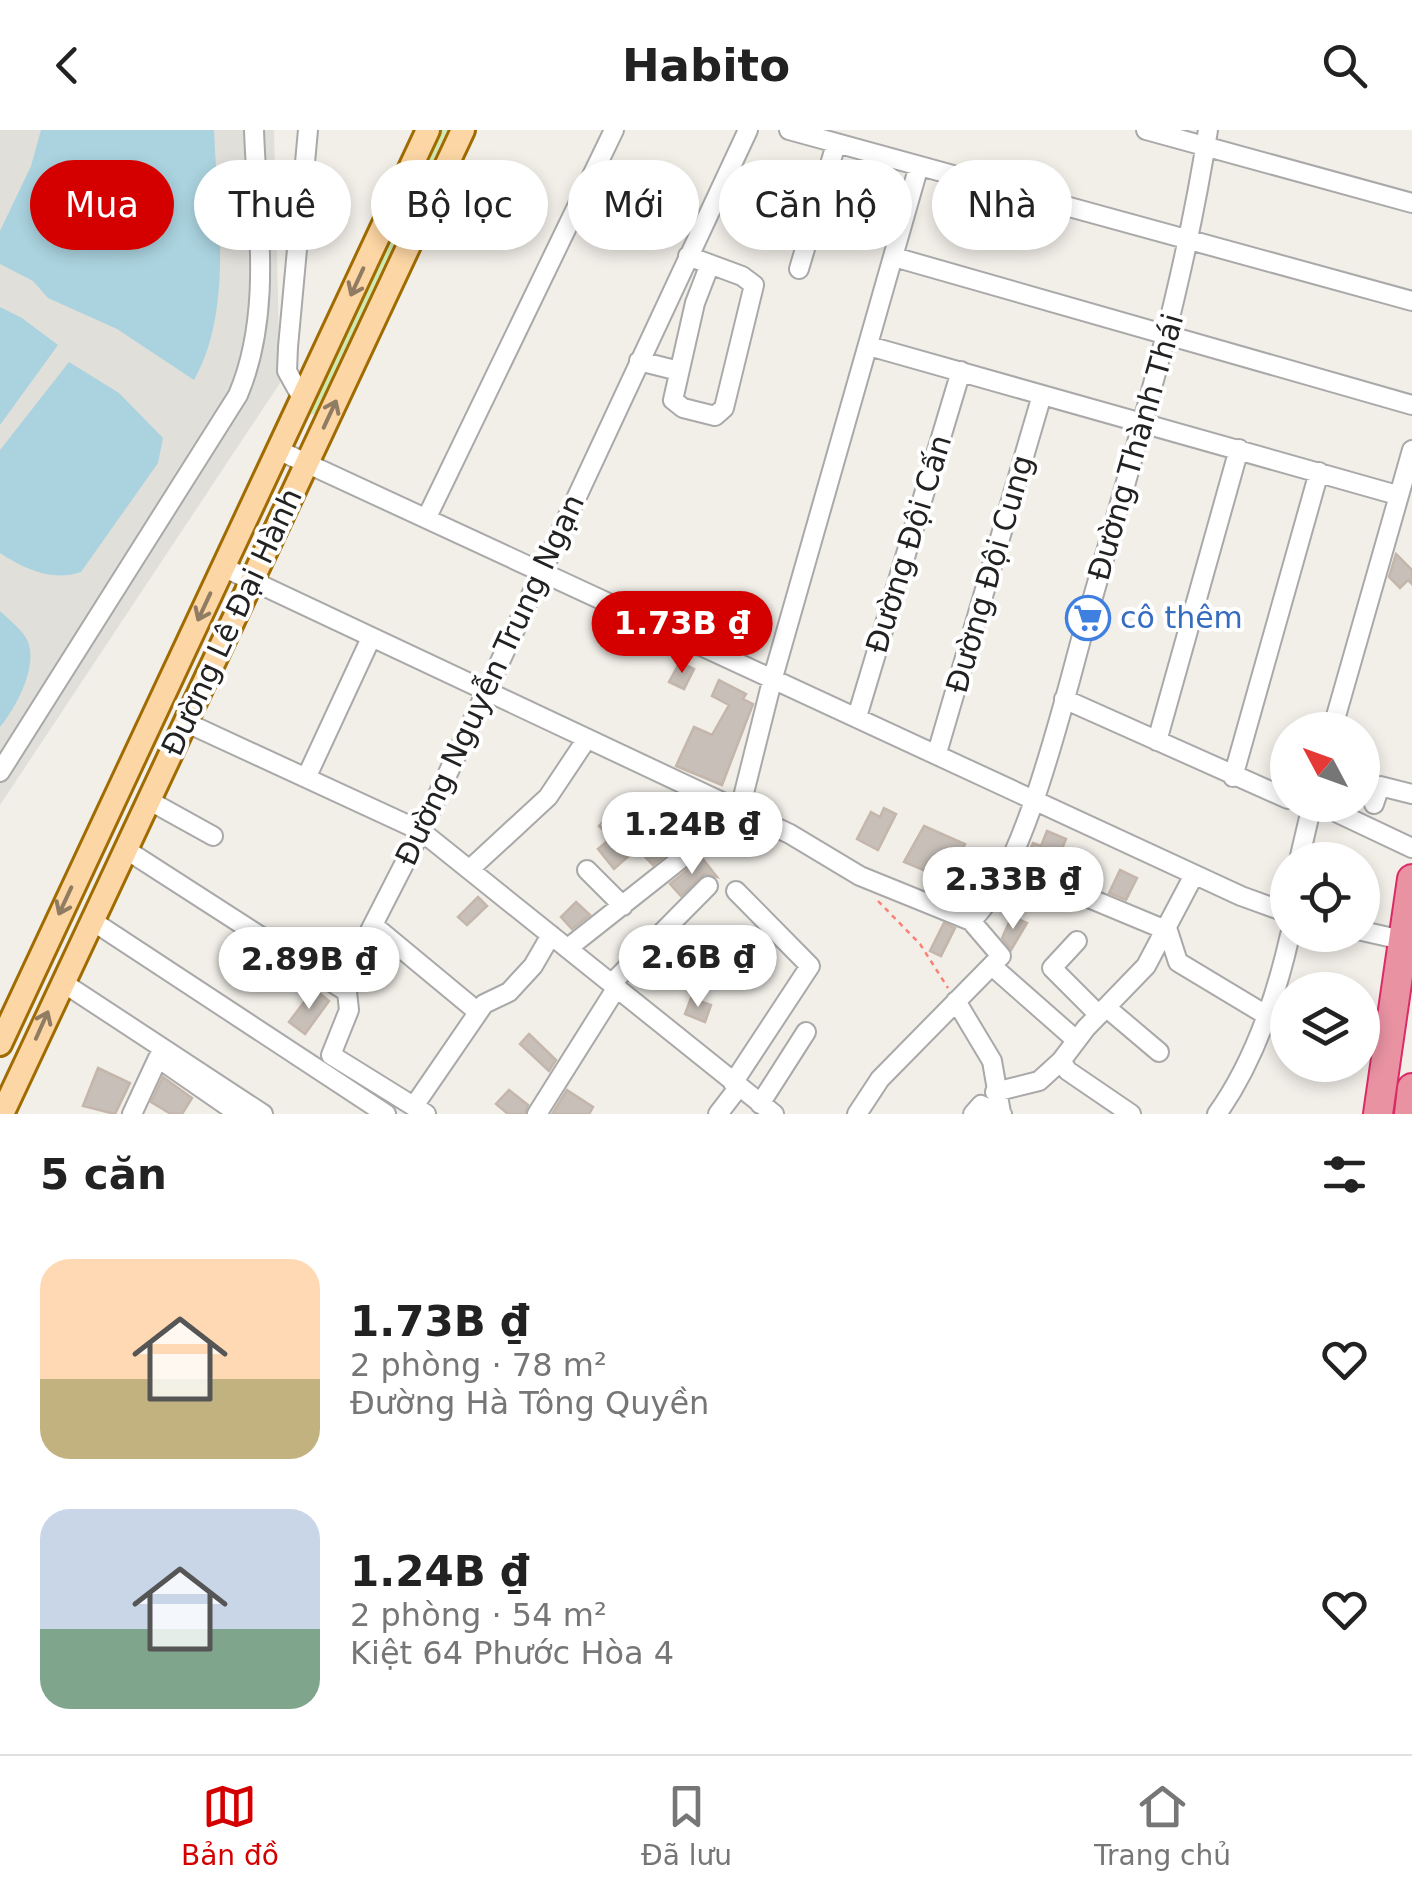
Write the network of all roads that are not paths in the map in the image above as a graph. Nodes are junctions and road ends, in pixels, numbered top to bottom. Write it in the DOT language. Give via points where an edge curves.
graph roads {
  1 [pos="254,130"];
  2 [pos="308,130"];
  3 [pos="428,130"];
  4 [pos="463,130"];
  5 [pos="614,130"];
  6 [pos="748,130"];
  7 [pos="789,130"];
  8 [pos="1146,130"];
  9 [pos="1207,138"];
  10 [pos="836,144"];
  11 [pos="449,160"];
  12 [pos="918,169"];
  13 [pos="1412,203"];
  14 [pos="1191,240"];
  15 [pos="407,250"];
  16 [pos="688,256"];
  17 [pos="894,257"];
  18 [pos="710,264"];
  19 [pos="799,269"];
  20 [pos="1412,300"];
  21 [pos="1168,336"];
  22 [pos="869,346"];
  23 [pos="639,361"];
  24 [pos="679,370"];
  25 [pos="961,372"];
  26 [pos="1042,395"];
  27 [pos="302,398"];
  28 [pos="1412,405"];
  29 [pos="1142,424"];
  30 [pos="1239,449"];
  31 [pos="278,450"];
  32 [pos="1412,450"];
  33 [pos="306,463"];
  34 [pos="1319,472"];
  35 [pos="1397,495"];
  36 [pos="428,516"];
  37 [pos="223,567"];
  38 [pos="540,569"];
  39 [pos="252,580"];
  40 [pos="371,638"];
  41 [pos="772,680"];
  42 [pos="484,692"];
  43 [pos="1064,699"];
  44 [pos="1337,712"];
  45 [pos="857,718"];
  46 [pos="185,722"];
  47 [pos="586,740"];
  48 [pos="1157,742"];
  49 [pos="937,753"];
  50 [pos="0,772"];
  51 [pos="307,776"];
  52 [pos="1233,777"];
  53 [pos="1380,786"];
  54 [pos="1270,791"];
  55 [pos="1412,794"];
  56 [pos="148,800"];
  57 [pos="1031,800"];
  58 [pos="739,813"];
  59 [pos="1350,822"];
  60 [pos="422,831"];
  61 [pos="213,836"];
  62 [pos="1412,848"];
  63 [pos="125,849"];
  64 [pos="1006,864"];
  65 [pos="470,869"];
  66 [pos="587,870"];
  67 [pos="1194,875"];
  68 [pos="1412,879"];
  69 [pos="708,886"];
  70 [pos="736,891"];
  71 [pos="623,906"];
  72 [pos="1270,906"];
  73 [pos="91,920"];
  74 [pos="971,921"];
  75 [pos="373,925"];
  76 [pos="1168,931"];
  77 [pos="1380,934"];
  78 [pos="552,935"];
  79 [pos="1077,941"];
  80 [pos="1407,941"];
  81 [pos="568,948"];
  82 [pos="1286,952"];
  83 [pos="992,966"];
  84 [pos="62,982"];
  85 [pos="614,985"];
  86 [pos="347,992"];
  87 [pos="956,1001"];
  88 [pos="1103,1011"];
  89 [pos="478,1012"];
  90 [pos="1266,1014"];
  91 [pos="3,1030"];
  92 [pos="806,1032"];
  93 [pos="1076,1040"];
  94 [pos="1159,1052"];
  95 [pos="1061,1061"];
  96 [pos="736,1086"];
  97 [pos="1412,1088"];
  98 [pos="995,1092"];
  99 [pos="767,1109"];
  100 [pos="420,1110"];
  101 [pos="1219,1113"];
  102 [pos="2,1114"];
  103 [pos="132,1114"];
  104 [pos="239,1114"];
  105 [pos="263,1114"];
  106 [pos="386,1114"];
  107 [pos="537,1114"];
  108 [pos="718,1114"];
  109 [pos="857,1114"];
  110 [pos="973,1114"];
  111 [pos="1002,1114"];
  112 [pos="1131,1114"];
  113 [pos="1378,1114"];
  114 [pos="1409,1114"];
  1 -- 50 [label="street" via="260,304 251,365 238,396"];
  2 -- 27 [label="street" via="287,372"];
  3 -- 27 [label="main road, Đường Lê Đại Hành, one-way"];
  4 -- 11 [label="main road, Đường Lê Đại Hành"];
  5 -- 36 [label="street"];
  6 -- 16 [label="street, Đường Nguyễn Trung Ngạn"];
  7 -- 10 [label="street"];
  8 -- 9 [label="street"];
  9 -- 13 [label="street"];
  9 -- 14 [label="street, Đường Thành Thái"];
  10 -- 12 [label="street"];
  10 -- 19 [label="street"];
  12 -- 14 [label="street"];
  12 -- 17 [label="street"];
  14 -- 20 [label="street"];
  14 -- 21 [label="street, Đường Thành Thái"];
  33 -- 15 [label="main road, Đường Lê Đại Hành, one-way"];
  16 -- 18 [label="street"];
  16 -- 23 [label="street, Đường Nguyễn Trung Ngạn"];
  17 -- 21 [label="street"];
  17 -- 22 [label="street"];
  18 -- 24 [label="street"];
  18 -- 24 [label="street" via="750,279 755,291 720,414 676,404"];
  21 -- 28 [label="street"];
  21 -- 29 [label="street, Đường Thành Thái"];
  22 -- 25 [label="street"];
  22 -- 41 [label="street"];
  23 -- 24 [label="street"];
  23 -- 38 [label="street, Đường Nguyễn Trung Ngạn"];
  25 -- 26 [label="street"];
  25 -- 45 [label="street, Đường Đội Cấn"];
  26 -- 29 [label="street"];
  26 -- 49 [label="street, Đường Đội Cung"];
  27 -- 31 [label="main road, Đường Lê Đại Hành"];
  29 -- 30 [label="street"];
  29 -- 43 [label="street, Đường Thành Thái"];
  30 -- 34 [label="street"];
  30 -- 48 [label="street"];
  31 -- 33 [label="street"];
  31 -- 37 [label="main road, Đường Lê Đại Hành"];
  32 -- 35 [label="street"];
  33 -- 36 [label="street"];
  33 -- 39 [label="main road, Đường Lê Đại Hành"];
  34 -- 35 [label="street"];
  34 -- 52 [label="street"];
  35 -- 44 [label="street"];
  36 -- 38 [label="street"];
  37 -- 39 [label="street"];
  37 -- 91 [label="main road, Đường Lê Đại Hành, one-way"];
  38 -- 41 [label="street"];
  38 -- 42 [label="street, Đường Nguyễn Trung Ngạn"];
  39 -- 40 [label="street"];
  39 -- 46 [label="main road, Đường Lê Đại Hành"];
  40 -- 42 [label="street"];
  40 -- 51 [label="street"];
  41 -- 45 [label="street"];
  41 -- 58 [label="street"];
  42 -- 47 [label="street"];
  42 -- 60 [label="street, Đường Nguyễn Trung Ngạn"];
  43 -- 48 [label="street"];
  43 -- 57 [label="street, Đường Thành Thái"];
  45 -- 49 [label="street"];
  46 -- 51 [label="street"];
  46 -- 56 [label="main road, Đường Lê Đại Hành"];
  47 -- 58 [label="street"];
  47 -- 65 [label="street" via="548,798"];
  48 -- 52 [label="street"];
  49 -- 57 [label="street"];
  51 -- 60 [label="street"];
  52 -- 54 [label="street"];
  53 -- 55 [label="street"];
  56 -- 61 [label="street"];
  56 -- 63 [label="main road, Đường Lê Đại Hành"];
  57 -- 64 [label="street, Đường Thành Thái"];
  57 -- 67 [label="street"];
  58 -- 71 [label="street"];
  58 -- 74 [label="street" via="860,876"];
  59 -- 62 [label="street"];
  60 -- 65 [label="street"];
  60 -- 75 [label="street, Đường Nguyễn Trung Ngạn"];
  63 -- 73 [label="main road, Đường Lê Đại Hành"];
  63 -- 86 [label="street"];
  64 -- 74 [label="street, Đường Thành Thái" via="986,907"];
  64 -- 76 [label="street"];
  65 -- 78 [label="street"];
  66 -- 71 [label="street"];
  67 -- 72 [label="street"];
  67 -- 76 [label="street"];
  68 -- 80 [label="highway"];
  69 -- 85 [label="street"];
  70 -- 96 [label="street" via="810,966"];
  71 -- 81 [label="street"];
  73 -- 84 [label="main road, Đường Lê Đại Hành"];
  73 -- 106 [label="street"];
  74 -- 83 [label="street" via="1001,956"];
  75 -- 86 [label="street, Đường Nguyễn Trung Ngạn"];
  75 -- 89 [label="street"];
  76 -- 88 [label="street"];
  76 -- 90 [label="street" via="1178,962"];
  77 -- 80 [label="street"];
  78 -- 81 [label="street"];
  78 -- 89 [label="street" via="509,992"];
  79 -- 88 [label="street" via="1052,968"];
  80 -- 113 [label="highway"];
  81 -- 85 [label="street"];
  82 -- 90 [label="street"];
  83 -- 87 [label="street"];
  83 -- 93 [label="street"];
  102 -- 84 [label="main road, Đường Lê Đại Hành, one-way"];
  84 -- 105 [label="street"];
  85 -- 96 [label="street"];
  85 -- 107 [label="street"];
  86 -- 100 [label="street, Đường Nguyễn Trung Ngạn" via="349,1010 331,1056"];
  87 -- 98 [label="street" via="992,1061"];
  87 -- 109 [label="street" via="880,1079"];
  88 -- 93 [label="street"];
  88 -- 94 [label="street"];
  89 -- 100 [label="street"];
  90 -- 101 [label="street"];
  92 -- 99 [label="street"];
  93 -- 95 [label="street"];
  95 -- 98 [label="street" via="1039,1081"];
  95 -- 112 [label="street"];
  96 -- 99 [label="street"];
  96 -- 108 [label="street"];
  97 -- 114 [label="highway"];
  98 -- 111 [label="street"];
  103 -- 104 [label="street" via="158,1058"];
  110 -- 111 [label="street" via="981,1106"];
}
